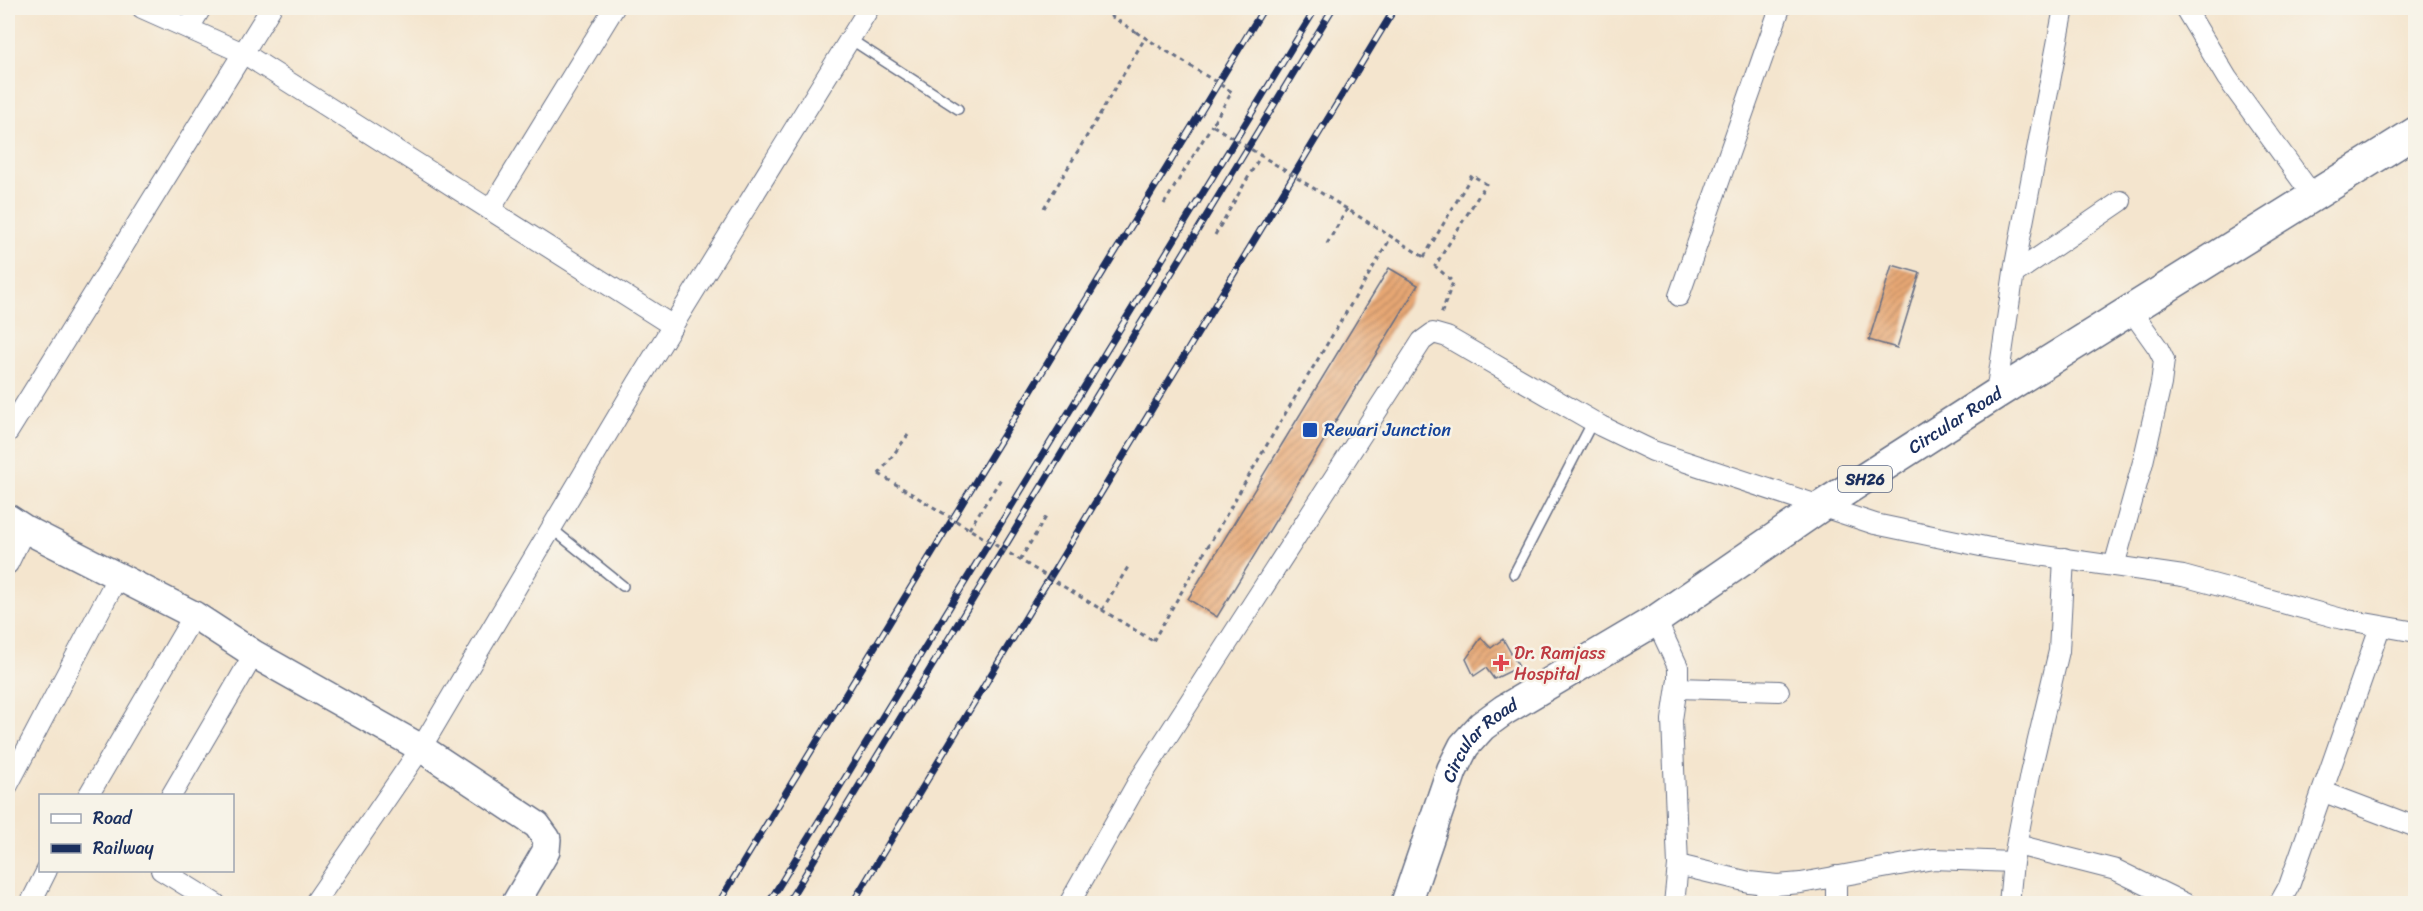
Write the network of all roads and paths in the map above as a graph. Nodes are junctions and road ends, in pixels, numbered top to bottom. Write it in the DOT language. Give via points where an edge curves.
graph roads {
  1 [pos="142,8"];
  2 [pos="201,8"];
  3 [pos="271,8"];
  4 [pos="614,8"];
  5 [pos="869,8"];
  6 [pos="1069,8"];
  7 [pos="1780,8"];
  8 [pos="2064,8"];
  9 [pos="2184,8"];
  10 [pos="189,28"];
  11 [pos="1145,38"];
  12 [pos="850,39"];
  13 [pos="243,53"];
  14 [pos="958,109"];
  15 [pos="1212,125"];
  16 [pos="2415,132"];
  17 [pos="1261,155"];
  18 [pos="2313,196"];
  19 [pos="2121,201"];
  20 [pos="1164,204"];
  21 [pos="1044,208"];
  22 [pos="1347,209"];
  23 [pos="490,210"];
  24 [pos="1215,235"];
  25 [pos="1392,236"];
  26 [pos="1327,244"];
  27 [pos="2014,274"];
  28 [pos="1679,296"];
  29 [pos="2131,310"];
  30 [pos="673,326"];
  31 [pos="1433,333"];
  32 [pos="1996,394"];
  33 [pos="1593,421"];
  34 [pos="8,432"];
  35 [pos="908,435"];
  36 [pos="1002,477"];
  37 [pos="1823,505"];
  38 [pos="1046,517"];
  39 [pos="16,524"];
  40 [pos="551,528"];
  41 [pos="969,529"];
  42 [pos="2064,558"];
  43 [pos="1020,560"];
  44 [pos="8,564"];
  45 [pos="2114,566"];
  46 [pos="1128,567"];
  47 [pos="1515,574"];
  48 [pos="118,576"];
  49 [pos="623,586"];
  50 [pos="1102,610"];
  51 [pos="194,615"];
  52 [pos="1656,620"];
  53 [pos="2380,627"];
  54 [pos="2415,632"];
  55 [pos="254,654"];
  56 [pos="1677,688"];
  57 [pos="1779,691"];
  58 [pos="421,748"];
  59 [pos="8,785"];
  60 [pos="2324,792"];
  61 [pos="89,794"];
  62 [pos="172,794"];
  63 [pos="2415,826"];
  64 [pos="2015,854"];
  65 [pos="1678,865"];
  66 [pos="46,872"];
  67 [pos="164,872"];
  68 [pos="1836,876"];
  69 [pos="1767,894"];
  70 [pos="30,903"];
  71 [pos="216,903"];
  72 [pos="314,903"];
  73 [pos="515,903"];
  74 [pos="1069,903"];
  75 [pos="1406,903"];
  76 [pos="1674,903"];
  77 [pos="1836,903"];
  78 [pos="2008,903"];
  79 [pos="2186,903"];
  80 [pos="2279,903"];
  1 -- 10 [label="street"];
  2 -- 10 [label="street"];
  3 -- 13 [label="street"];
  4 -- 23 [label="street"];
  5 -- 12 [label="street"];
  6 -- 11 [label="path, bridge" via="1081,13 1098,8"];
  7 -- 28 [label="street"];
  8 -- 27 [label="street"];
  9 -- 18 [label="street" via="2227,78"];
  10 -- 13 [label="street"];
  11 -- 15 [label="path, bridge" via="1232,92"];
  11 -- 21 [label="path"];
  12 -- 14 [label="lane"];
  12 -- 30 [label="street"];
  13 -- 23 [label="street"];
  13 -- 34 [label="street"];
  15 -- 17 [label="path, bridge"];
  15 -- 20 [label="path"];
  16 -- 18 [label="main road, Circular Road / SH26"];
  17 -- 22 [label="path, bridge"];
  17 -- 24 [label="path"];
  18 -- 29 [label="main road, Circular Road / SH26"];
  19 -- 27 [label="street"];
  22 -- 25 [label="path, bridge"];
  22 -- 26 [label="path"];
  23 -- 30 [label="street"];
  25 -- 31 [label="path, bridge" via="1424,257 1472,175 1486,184 1435,266 1453,282"];
  25 -- 50 [label="path, bridge" via="1153,641"];
  27 -- 32 [label="street"];
  29 -- 32 [label="main road, Circular Road / SH26"];
  29 -- 45 [label="street" via="2163,360 2143,462"];
  30 -- 40 [label="street"];
  31 -- 33 [label="street" via="1447,337"];
  31 -- 74 [label="street" via="1422,341 1138,782"];
  32 -- 37 [label="main road, Circular Road / SH26"];
  33 -- 37 [label="street" via="1653,451"];
  33 -- 47 [label="lane"];
  35 -- 41 [label="path, bridge" via="879,474"];
  36 -- 41 [label="path"];
  37 -- 42 [label="street" via="1875,524 1932,537"];
  37 -- 52 [label="main road, Circular Road / SH26"];
  38 -- 43 [label="path"];
  39 -- 44 [label="street"];
  39 -- 48 [label="street"];
  40 -- 49 [label="lane"];
  40 -- 58 [label="street"];
  41 -- 43 [label="path, bridge"];
  42 -- 45 [label="street"];
  42 -- 64 [label="street" via="2059,651"];
  43 -- 50 [label="path, bridge"];
  45 -- 53 [label="street" via="2183,576"];
  46 -- 50 [label="path"];
  48 -- 51 [label="street"];
  48 -- 59 [label="street"];
  51 -- 55 [label="street"];
  51 -- 61 [label="street"];
  52 -- 56 [label="street" via="1678,667"];
  52 -- 75 [label="main road, Circular Road / SH26" via="1482,726 1464,747 1452,771"];
  53 -- 54 [label="street"];
  53 -- 60 [label="street"];
  55 -- 58 [label="street"];
  55 -- 62 [label="street"];
  56 -- 57 [label="street"];
  56 -- 65 [label="street" via="1672,720"];
  58 -- 72 [label="street"];
  58 -- 73 [label="street" via="543,832 546,851"];
  60 -- 63 [label="street"];
  60 -- 80 [label="street"];
  64 -- 68 [label="street" via="1933,859"];
  64 -- 78 [label="street"];
  64 -- 79 [label="street" via="2116,870"];
  65 -- 69 [label="street"];
  65 -- 76 [label="street"];
  66 -- 70 [label="street"];
  67 -- 71 [label="street"];
  68 -- 69 [label="street"];
  68 -- 77 [label="street"];
}
